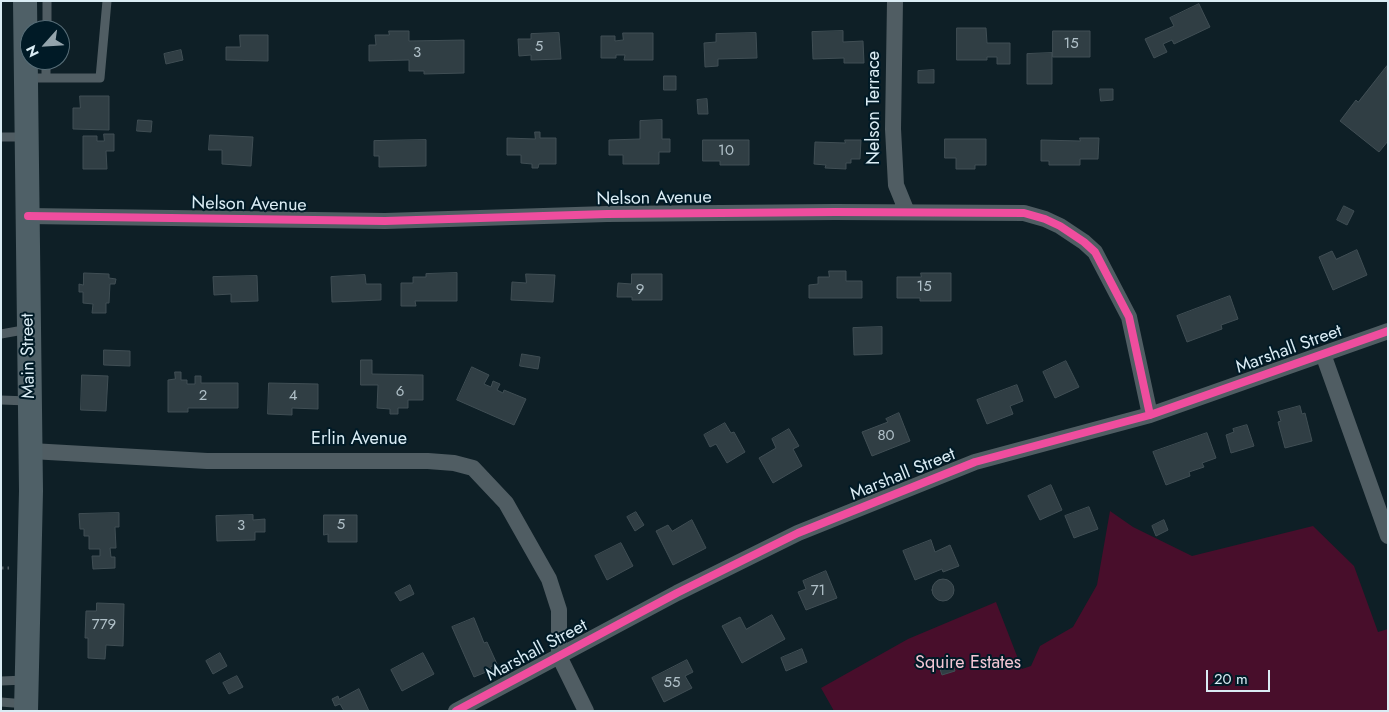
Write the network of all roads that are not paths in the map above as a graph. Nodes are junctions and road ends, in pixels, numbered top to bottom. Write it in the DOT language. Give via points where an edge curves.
graph roads {
  1 [pos="25,1"];
  2 [pos="47,1"];
  3 [pos="107,1"];
  4 [pos="895,1"];
  5 [pos="47,20"];
  6 [pos="40,70"];
  7 [pos="36,78"];
  8 [pos="1,137"];
  9 [pos="27,137"];
  10 [pos="907,212"];
  11 [pos="28,216"];
  12 [pos="29,329"];
  13 [pos="1388,331"];
  14 [pos="1,334"];
  15 [pos="1323,354"];
  16 [pos="1,400"];
  17 [pos="30,401"];
  18 [pos="1150,415"];
  19 [pos="30,451"];
  20 [pos="1388,536"];
  21 [pos="559,656"];
  22 [pos="27,680"];
  23 [pos="1,681"];
  24 [pos="1,702"];
  25 [pos="26,707"];
  26 [pos="456,711"];
  27 [pos="586,711"];
  1 -- 7 [label="main road, Main Street"];
  2 -- 5 [label="lane"];
  3 -- 7 [label="lane" via="100,78"];
  4 -- 10 [label="street, Nelson Terrace" via="893,129 896,185"];
  6 -- 7 [label="lane"];
  7 -- 9 [label="main road, Main Street"];
  8 -- 9 [label="lane"];
  9 -- 11 [label="main road, Main Street"];
  10 -- 11 [label="street, Nelson Avenue" via="607,214 385,221"];
  10 -- 18 [label="street, Nelson Avenue" via="1024,214 1045,219 1084,242 1095,252 1129,317"];
  11 -- 12 [label="main road, Main Street"];
  12 -- 14 [label="lane"];
  12 -- 17 [label="main road, Main Street"];
  13 -- 15 [label="street, Marshall Street"];
  15 -- 18 [label="street, Marshall Street"];
  15 -- 20 [label="street"];
  16 -- 17 [label="lane"];
  17 -- 19 [label="main road, Main Street"];
  18 -- 21 [label="street, Marshall Street" via="975,462 807,530 677,593"];
  19 -- 21 [label="street, Erlin Avenue" via="208,461 428,461 473,468 506,503 549,579 559,610"];
  19 -- 22 [label="main road, Main Street"];
  21 -- 26 [label="street, Marshall Street"];
  21 -- 27 [label="street"];
  22 -- 23 [label="lane"];
  22 -- 25 [label="main road, Main Street"];
  24 -- 25 [label="lane"];
}
